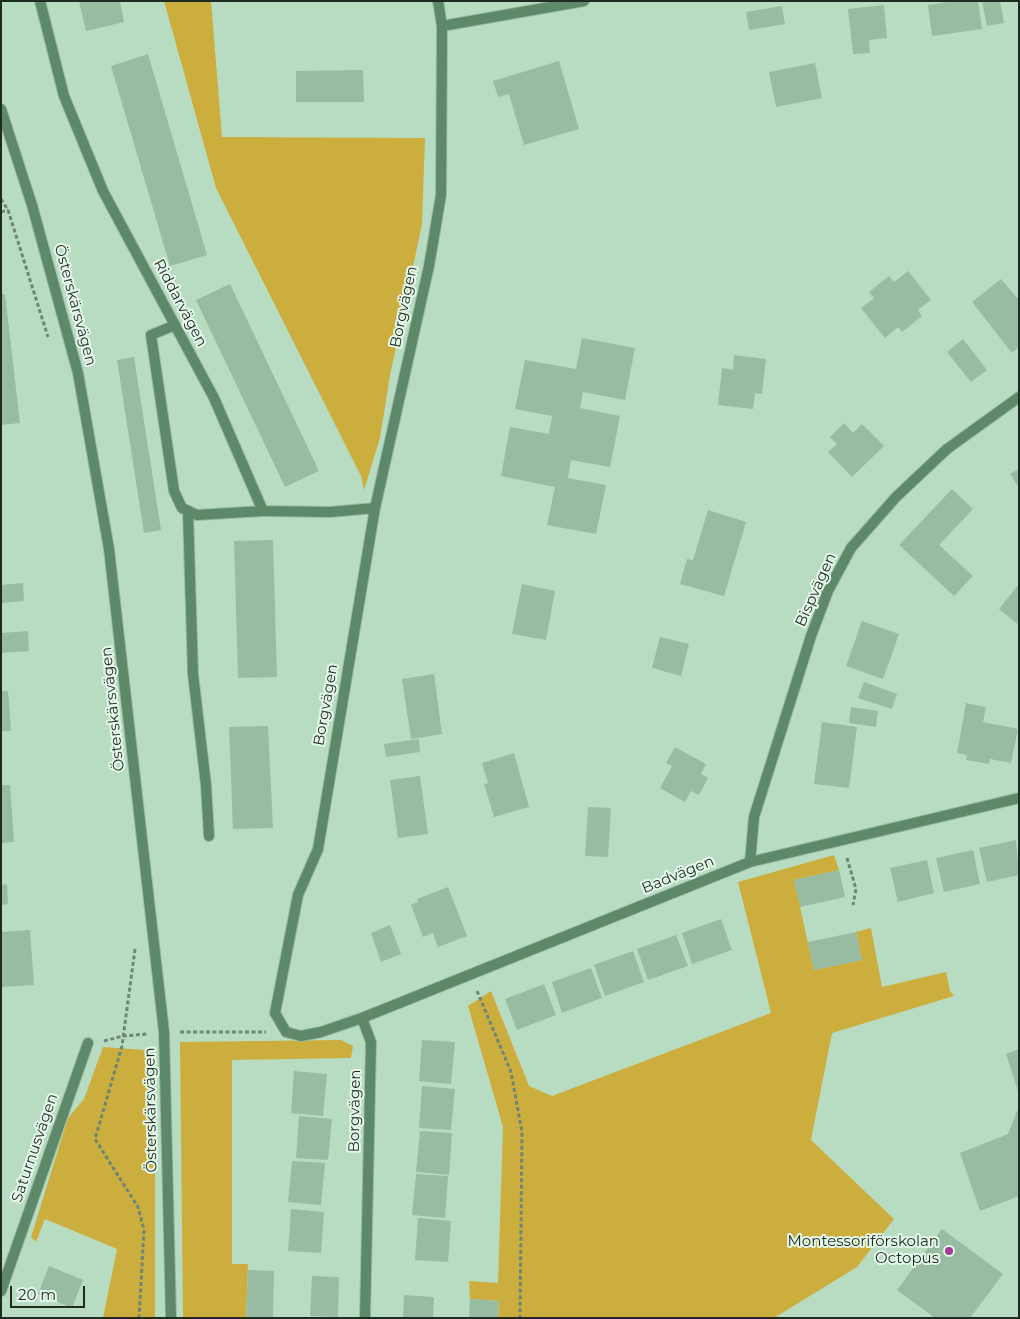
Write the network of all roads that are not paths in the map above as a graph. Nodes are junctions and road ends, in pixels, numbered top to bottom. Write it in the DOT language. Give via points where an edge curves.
graph roads {
  1 [pos="40,1"];
  2 [pos="438,1"];
  3 [pos="584,1"];
  4 [pos="442,26"];
  5 [pos="1,109"];
  6 [pos="175,325"];
  7 [pos="1019,397"];
  8 [pos="375,508"];
  9 [pos="263,511"];
  10 [pos="188,512"];
  11 [pos="1019,798"];
  12 [pos="208,836"];
  13 [pos="750,862"];
  14 [pos="362,1018"];
  15 [pos="88,1043"];
  16 [pos="1,1291"];
  17 [pos="171,1318"];
  18 [pos="365,1318"];
  1 -- 6 [label="street, Riddarvägen" via="64,96 103,192"];
  2 -- 4 [label="street, Borgvägen"];
  3 -- 4 [label="street"];
  4 -- 8 [label="street, Borgvägen" via="440,195 429,266"];
  5 -- 17 [label="street, Österskärsvägen" via="32,205 78,373 109,548 164,1032"];
  6 -- 9 [label="street, Riddarvägen" via="214,398"];
  6 -- 10 [label="street" via="151,335 174,491 182,508"];
  7 -- 13 [label="street, Bispvägen" via="947,449 896,497 851,548 828,591 811,636 754,817"];
  8 -- 9 [label="street" via="330,512"];
  8 -- 14 [label="street, Borgvägen" via="318,849 298,895 275,1013 281,1028 300,1036"];
  9 -- 10 [label="street"];
  10 -- 12 [label="street" via="193,674 206,785"];
  11 -- 13 [label="street, Badvägen"];
  13 -- 14 [label="street, Badvägen"];
  14 -- 18 [label="street, Borgvägen" via="371,1042"];
  15 -- 16 [label="street, Saturnusvägen"];
}
